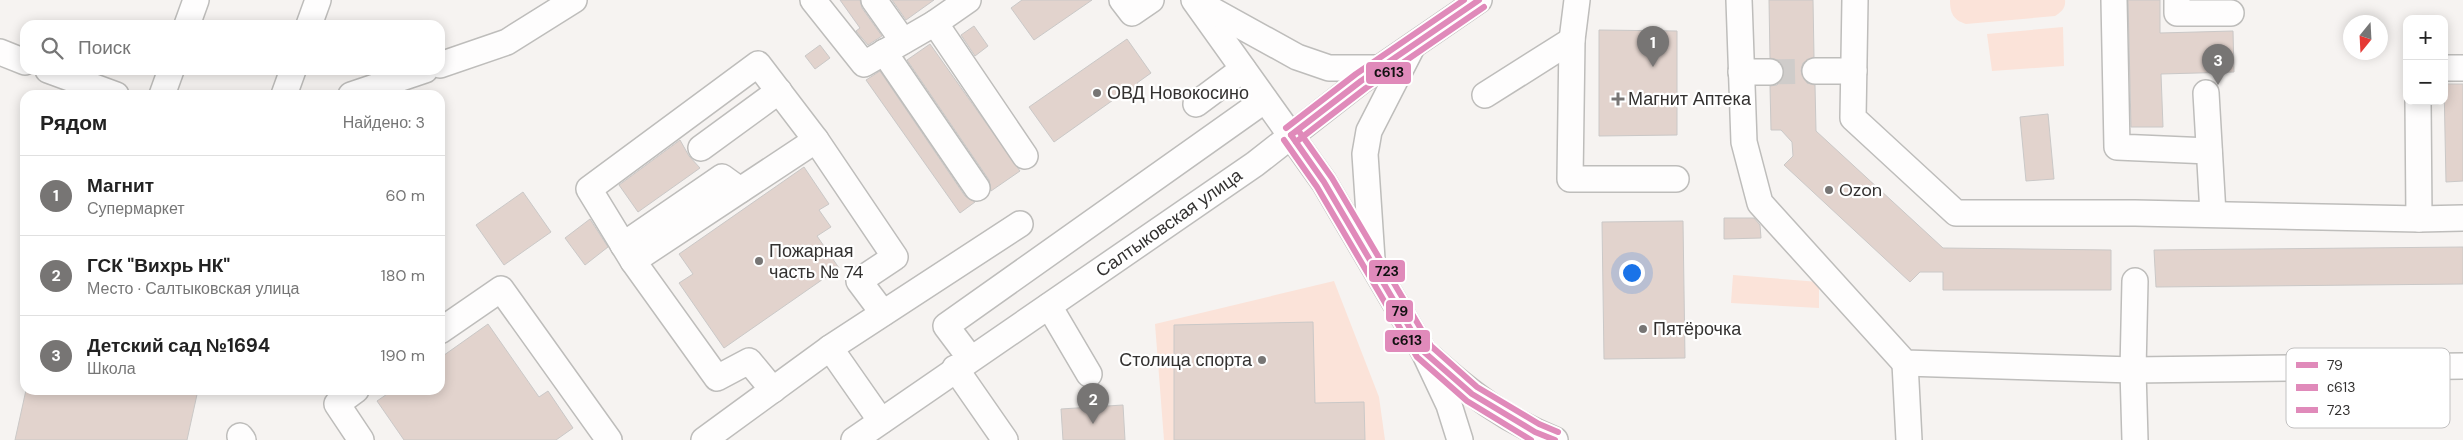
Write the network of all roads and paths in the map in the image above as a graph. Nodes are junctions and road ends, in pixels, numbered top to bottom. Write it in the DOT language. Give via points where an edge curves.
graph roads {
  1 [pos="196,0"];
  2 [pos="318,0"];
  3 [pos="574,0"];
  4 [pos="813,0"];
  5 [pos="874,0"];
  6 [pos="1122,0"];
  7 [pos="1151,0"];
  8 [pos="1194,0"];
  9 [pos="1478,0"];
  10 [pos="1577,0"];
  11 [pos="1739,0"];
  12 [pos="1855,0"];
  13 [pos="2114,0"];
  14 [pos="2177,0"];
  15 [pos="948,9"];
  16 [pos="2231,13"];
  17 [pos="190,20"];
  18 [pos="311,20"];
  19 [pos="1572,40"];
  20 [pos="1414,44"];
  21 [pos="894,46"];
  22 [pos="0,52"];
  23 [pos="20,60"];
  24 [pos="445,63"];
  25 [pos="1379,68"];
  26 [pos="2448,68"];
  27 [pos="2463,68"];
  28 [pos="1243,69"];
  29 [pos="1815,71"];
  30 [pos="1854,71"];
  31 [pos="1741,72"];
  32 [pos="1770,72"];
  33 [pos="62,75"];
  34 [pos="169,75"];
  35 [pos="291,75"];
  36 [pos="410,75"];
  37 [pos="102,90"];
  38 [pos="164,90"];
  39 [pos="286,90"];
  40 [pos="366,90"];
  41 [pos="779,91"];
  42 [pos="2206,93"];
  43 [pos="1485,95"];
  44 [pos="1265,100"];
  45 [pos="1196,104"];
  46 [pos="2418,105"];
  47 [pos="1291,135"];
  48 [pos="816,140"];
  49 [pos="701,148"];
  50 [pos="2209,151"];
  51 [pos="1024,156"];
  52 [pos="1676,179"];
  53 [pos="977,188"];
  54 [pos="2213,214"];
  55 [pos="2463,218"];
  56 [pos="2419,219"];
  57 [pos="1020,224"];
  58 [pos="628,253"];
  59 [pos="1372,264"];
  60 [pos="2135,281"];
  61 [pos="1049,306"];
  62 [pos="883,313"];
  63 [pos="445,328"];
  64 [pos="830,348"];
  65 [pos="1424,352"];
  66 [pos="963,363"];
  67 [pos="1905,363"];
  68 [pos="2450,366"];
  69 [pos="2463,366"];
  70 [pos="2286,368"];
  71 [pos="2133,370"];
  72 [pos="1089,374"];
  73 [pos="773,390"];
  74 [pos="349,395"];
  75 [pos="881,421"];
  76 [pos="361,440"];
  77 [pos="609,440"];
  78 [pos="704,440"];
  79 [pos="854,440"];
  80 [pos="1005,440"];
  81 [pos="1460,440"];
  82 [pos="1555,440"];
  83 [pos="1908,440"];
  84 [pos="2135,440"];
  1 -- 17 [label="street"];
  2 -- 18 [label="street"];
  3 -- 24 [label="street" via="507,42"];
  4 -- 21 [label="street" via="864,64"];
  5 -- 21 [label="street"];
  6 -- 7 [label="street" via="1132,14"];
  8 -- 25 [label="street" via="1296,57 1328,68"];
  8 -- 28 [label="street"];
  9 -- 20 [label="street, Салтыковская улица"];
  10 -- 19 [label="street"];
  11 -- 31 [label="street"];
  12 -- 30 [label="street"];
  13 -- 50 [label="street" via="2117,148"];
  14 -- 16 [label="street" via="2177,13"];
  15 -- 21 [label="street"];
  15 -- 51 [label="street"];
  19 -- 43 [label="street"];
  19 -- 52 [label="street" via="1570,179"];
  20 -- 25 [label="street, Салтыковская улица"];
  20 -- 59 [label="street" via="1369,131 1365,154"];
  21 -- 53 [label="street"];
  22 -- 23 [label="street"];
  25 -- 47 [label="street, Салтыковская улица"];
  26 -- 27 [label="street"];
  28 -- 44 [label="street"];
  28 -- 45 [label="street"];
  29 -- 30 [label="street"];
  30 -- 54 [label="street" via="1853,118 1956,213"];
  31 -- 32 [label="street"];
  31 -- 67 [label="street" via="1744,142 1760,203"];
  33 -- 37 [label="street"];
  34 -- 38 [label="street"];
  35 -- 39 [label="street"];
  36 -- 40 [label="street"];
  41 -- 48 [label="street"];
  41 -- 49 [label="street"];
  41 -- 58 [label="street" via="758,64 589,189"];
  42 -- 50 [label="street"];
  44 -- 47 [label="street"];
  44 -- 66 [label="street" via="946,326"];
  46 -- 56 [label="street"];
  47 -- 59 [label="street" via="1324,182"];
  47 -- 61 [label="street, Салтыковская улица" via="1255,164"];
  48 -- 58 [label="street" via="740,190 722,177"];
  48 -- 62 [label="street" via="896,257 859,281"];
  50 -- 54 [label="street"];
  54 -- 56 [label="street"];
  55 -- 56 [label="street"];
  57 -- 62 [label="street"];
  58 -- 73 [label="street" via="717,378 748,361"];
  59 -- 65 [label="street"];
  60 -- 71 [label="street"];
  61 -- 66 [label="street, Салтыковская улица"];
  61 -- 72 [label="street"];
  62 -- 64 [label="street"];
  63 -- 77 [label="street" via="501,289"];
  64 -- 73 [label="street"];
  64 -- 75 [label="street"];
  65 -- 81 [label="street" via="1449,406"];
  65 -- 82 [label="street" via="1472,394 1535,432"];
  66 -- 75 [label="street, Салтыковская улица"];
  66 -- 80 [label="street"];
  67 -- 71 [label="street"];
  67 -- 83 [label="street"];
  68 -- 69 [label="street"];
  70 -- 71 [label="street"];
  71 -- 84 [label="street"];
  73 -- 78 [label="street"];
  74 -- 76 [label="street" via="337,404"];
  75 -- 79 [label="street, Салтыковская улица"];
}
